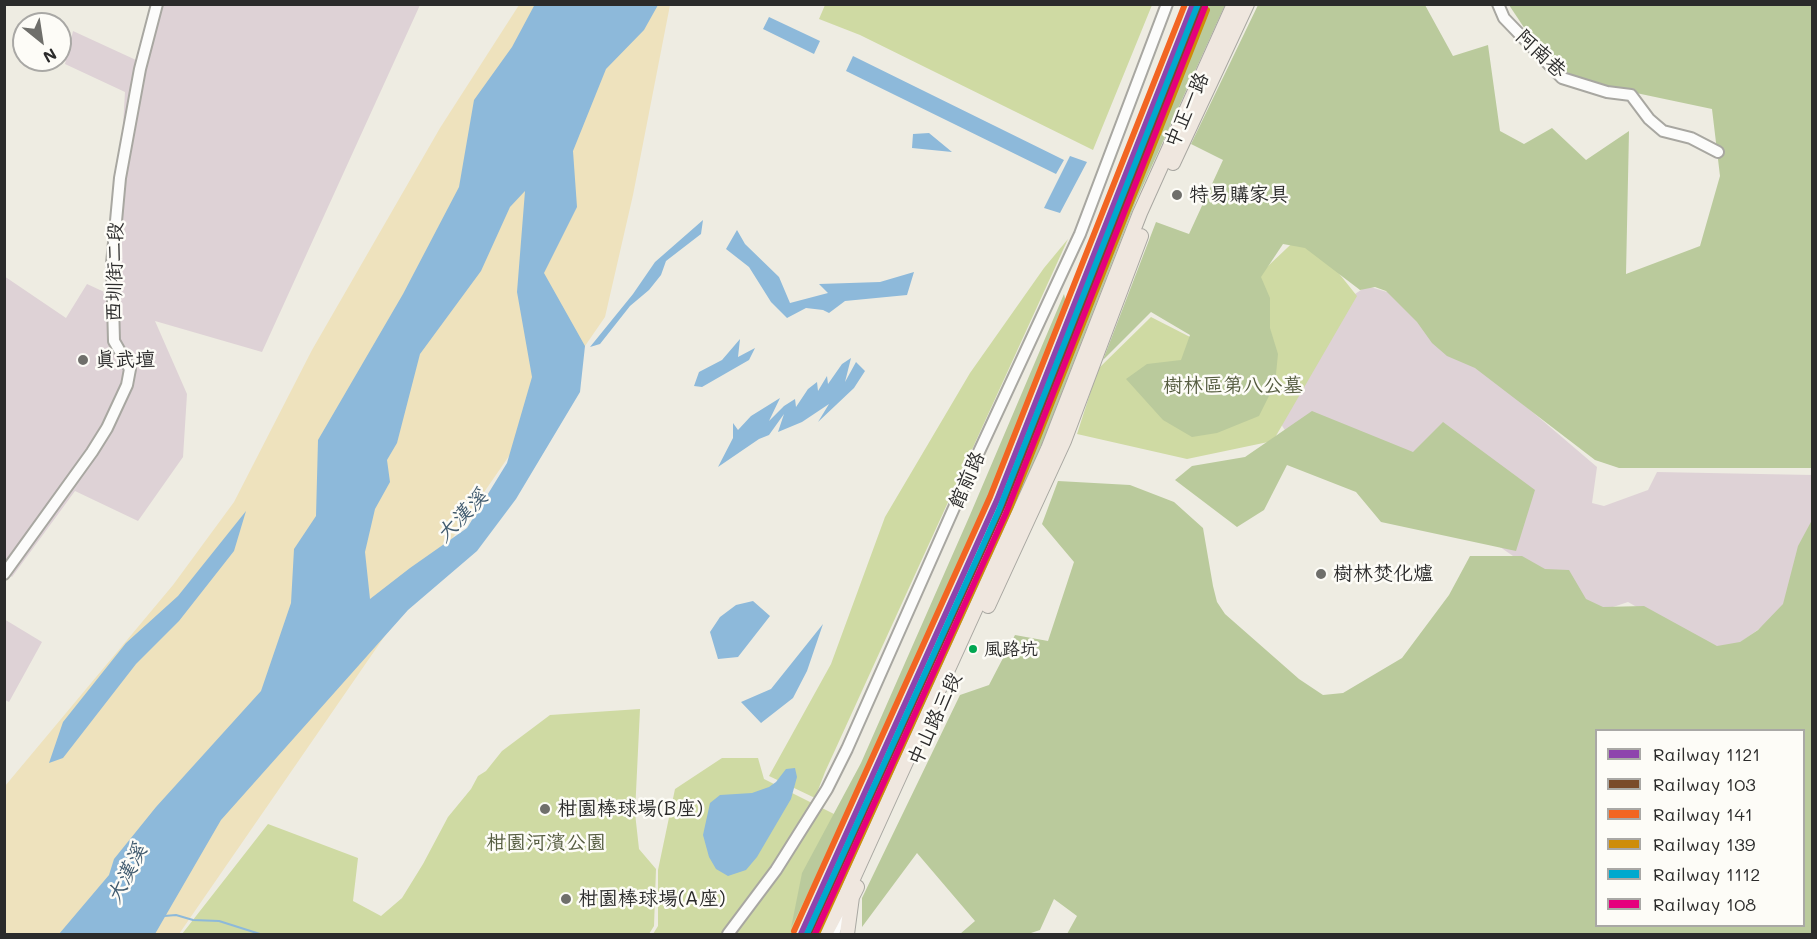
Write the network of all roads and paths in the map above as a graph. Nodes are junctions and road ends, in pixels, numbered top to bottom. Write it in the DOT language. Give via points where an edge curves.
graph roads {
  1 [pos="157,4"];
  2 [pos="1167,4"];
  3 [pos="1234,4"];
  4 [pos="1247,4"];
  5 [pos="1498,4"];
  6 [pos="1718,152"];
  7 [pos="1064,441"];
  8 [pos="1048,449"];
  9 [pos="4,574"];
  10 [pos="848,898"];
  11 [pos="728,934"];
  12 [pos="825,934"];
  13 [pos="834,934"];
  14 [pos="847,934"];
  1 -- 9 [label="street, 西圳街二段" via="140,69 120,178 111,264 114,341 130,369 127,385 92,452"];
  2 -- 11 [label="street, 館前路" via="1080,234 847,749 782,860"];
  3 -- 8 [label="main road, 中正一路" via="1140,213"];
  4 -- 7 [label="main road, 中正一路" via="1152,208"];
  5 -- 6 [label="street, 阿南巷" via="1504,18 1562,78 1631,95 1663,131 1691,138"];
  7 -- 10 [label="main road, 中山路三段"];
  8 -- 10 [label="main road, 中山路三段"];
  10 -- 12 [label="main road, 中山路三段"];
  10 -- 13 [label="street"];
  10 -- 14 [label="main road, 中山路三段"];
}
